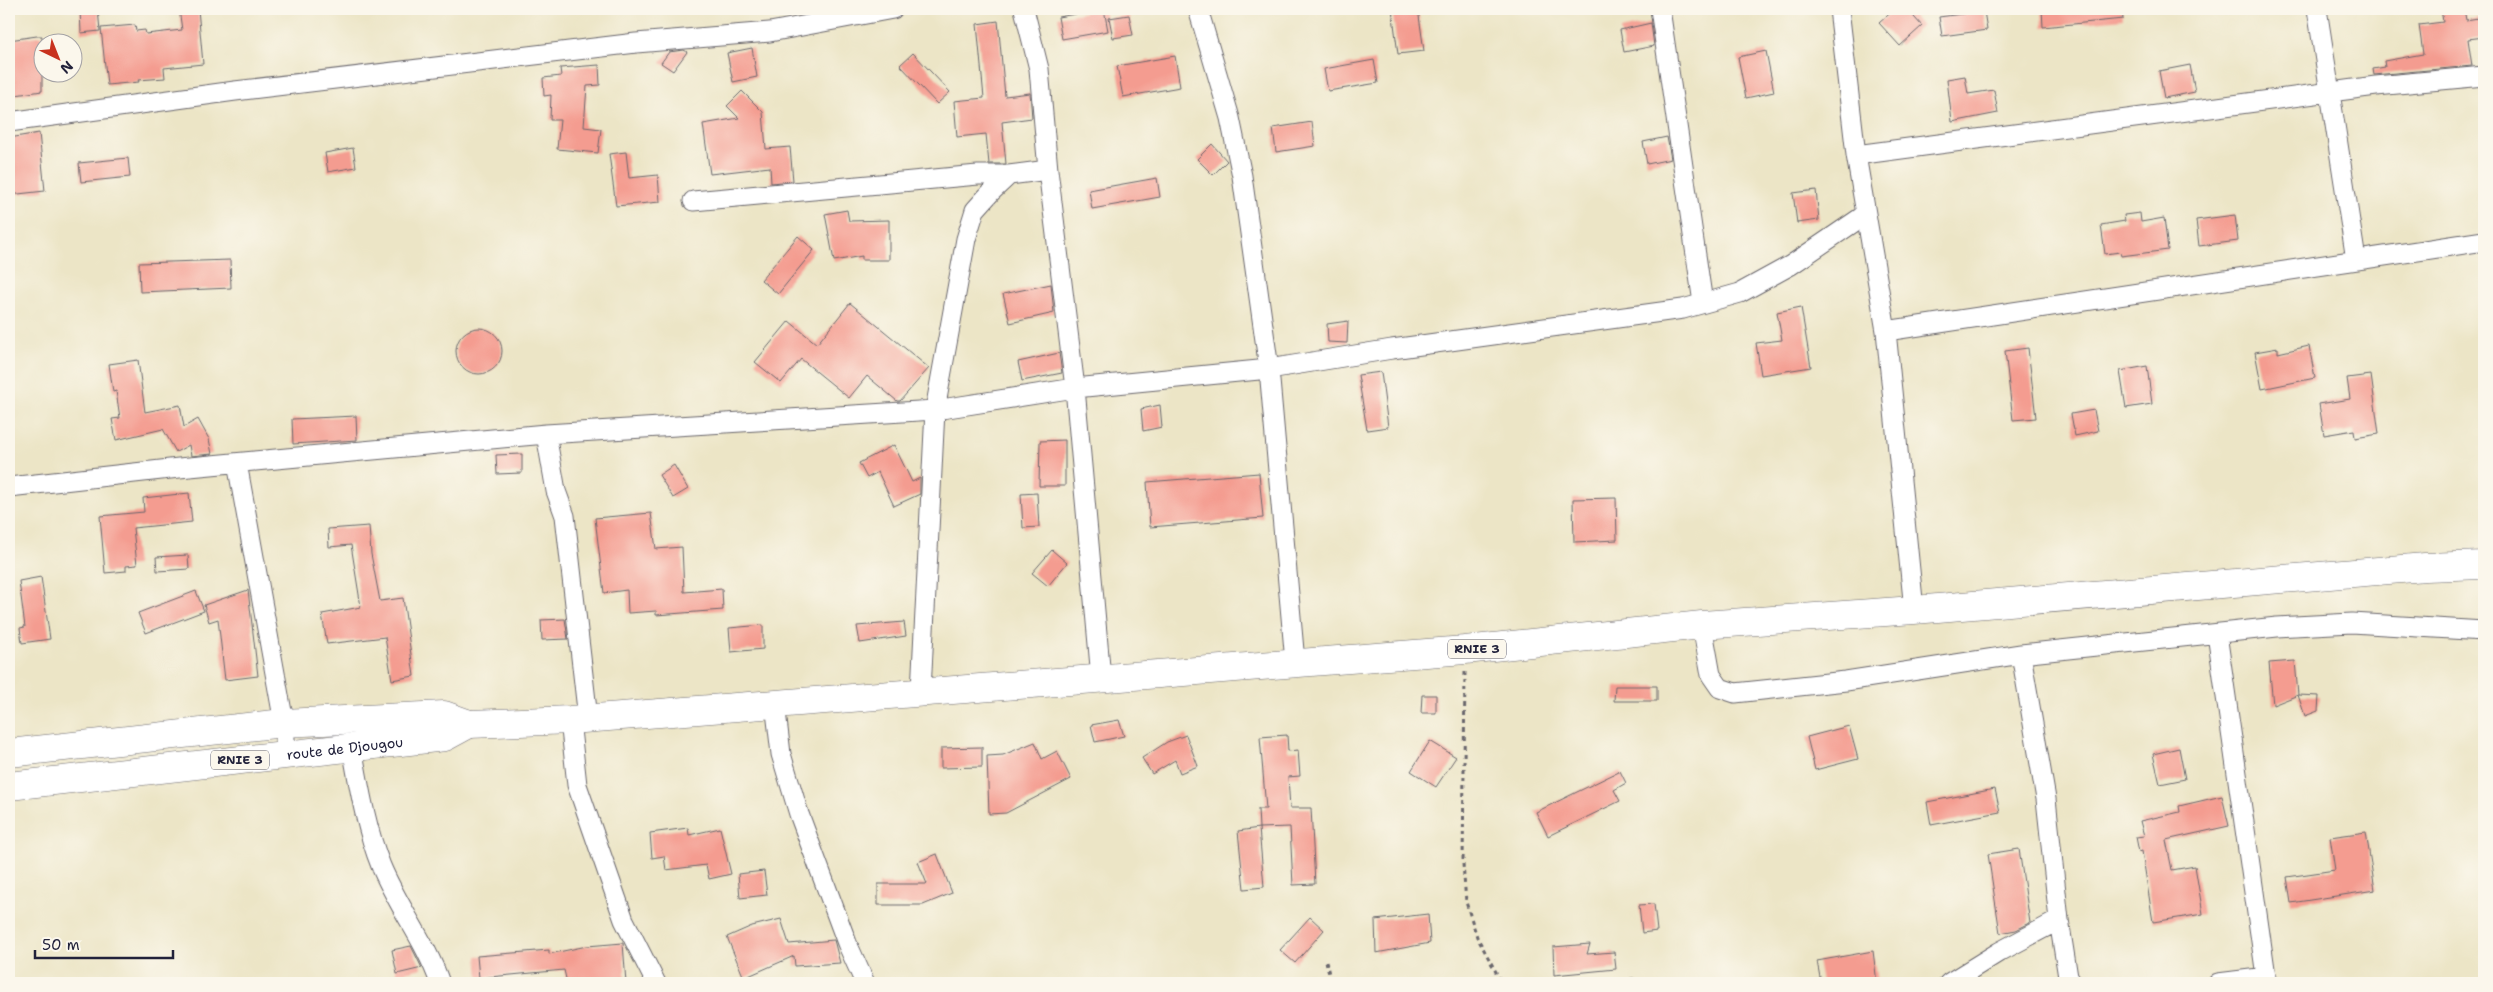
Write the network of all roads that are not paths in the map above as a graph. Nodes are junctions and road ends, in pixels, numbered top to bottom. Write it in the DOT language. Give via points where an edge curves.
graph roads {
  1 [pos="893,9"];
  2 [pos="1024,9"];
  3 [pos="1198,9"];
  4 [pos="1660,9"];
  5 [pos="1839,9"];
  6 [pos="2317,9"];
  7 [pos="2484,76"];
  8 [pos="2331,92"];
  9 [pos="9,122"];
  10 [pos="1856,155"];
  11 [pos="1048,170"];
  12 [pos="1009,175"];
  13 [pos="693,201"];
  14 [pos="1866,214"];
  15 [pos="2484,241"];
  16 [pos="2356,260"];
  17 [pos="1703,304"];
  18 [pos="1886,331"];
  19 [pos="1269,369"];
  20 [pos="1075,388"];
  21 [pos="934,410"];
  22 [pos="546,434"];
  23 [pos="237,463"];
  24 [pos="9,487"];
  25 [pos="2484,565"];
  26 [pos="1914,610"];
  27 [pos="1702,625"];
  28 [pos="2484,631"];
  29 [pos="2217,634"];
  30 [pos="2021,654"];
  31 [pos="1295,662"];
  32 [pos="1101,678"];
  33 [pos="921,691"];
  34 [pos="775,703"];
  35 [pos="579,720"];
  36 [pos="284,723"];
  37 [pos="469,724"];
  38 [pos="352,747"];
  39 [pos="9,753"];
  40 [pos="286,754"];
  41 [pos="9,786"];
  42 [pos="2059,920"];
  43 [pos="2267,980"];
  44 [pos="440,983"];
  45 [pos="656,983"];
  46 [pos="865,983"];
  47 [pos="1949,983"];
  48 [pos="2072,983"];
  49 [pos="2218,983"];
  1 -- 9 [label="street" via="770,32 645,42 235,91"];
  2 -- 11 [label="street" via="1039,69"];
  3 -- 19 [label="street" via="1230,118 1240,166"];
  4 -- 17 [label="street"];
  5 -- 10 [label="street"];
  6 -- 8 [label="street"];
  7 -- 8 [label="street"];
  8 -- 10 [label="street"];
  8 -- 16 [label="street"];
  10 -- 14 [label="street"];
  11 -- 12 [label="street"];
  11 -- 20 [label="street"];
  12 -- 13 [label="street" via="978,175"];
  12 -- 21 [label="street" via="976,210 966,238"];
  14 -- 17 [label="street" via="1791,265 1740,293"];
  14 -- 18 [label="street"];
  15 -- 16 [label="street"];
  16 -- 18 [label="street"];
  17 -- 19 [label="street"];
  18 -- 26 [label="street"];
  19 -- 20 [label="street"];
  19 -- 31 [label="street"];
  20 -- 21 [label="street"];
  20 -- 32 [label="street"];
  21 -- 22 [label="street"];
  21 -- 33 [label="street"];
  22 -- 23 [label="street"];
  22 -- 35 [label="street" via="556,491 565,516"];
  23 -- 24 [label="street"];
  23 -- 36 [label="street"];
  25 -- 26 [label="highway, RNIE 3" via="2426,567"];
  26 -- 27 [label="highway, RNIE 3"];
  27 -- 30 [label="street" via="1711,674 1720,688 1735,693 1846,681"];
  27 -- 31 [label="highway, RNIE 3" via="1466,650"];
  28 -- 29 [label="street" via="2352,623"];
  29 -- 30 [label="street"];
  29 -- 43 [label="street"];
  30 -- 42 [label="street" via="2046,798"];
  31 -- 32 [label="highway, RNIE 3"];
  32 -- 33 [label="highway, RNIE 3"];
  33 -- 34 [label="highway, RNIE 3"];
  34 -- 35 [label="highway, RNIE 3"];
  34 -- 46 [label="street" via="781,754 799,814 846,943"];
  35 -- 37 [label="highway, RNIE 3"];
  35 -- 45 [label="street" via="580,794 624,920"];
  36 -- 37 [label="highway, RNIE 3" via="444,715"];
  36 -- 39 [label="highway, RNIE 3"];
  36 -- 40 [label="street"];
  37 -- 38 [label="highway, route de Djougou / RNIE 3" via="445,737"];
  38 -- 40 [label="highway, route de Djougou / RNIE 3"];
  38 -- 44 [label="street" via="361,797 381,865"];
  40 -- 41 [label="highway, route de Djougou / RNIE 3"];
  42 -- 47 [label="street"];
  42 -- 48 [label="street" via="2068,977"];
  43 -- 49 [label="street"];
}
